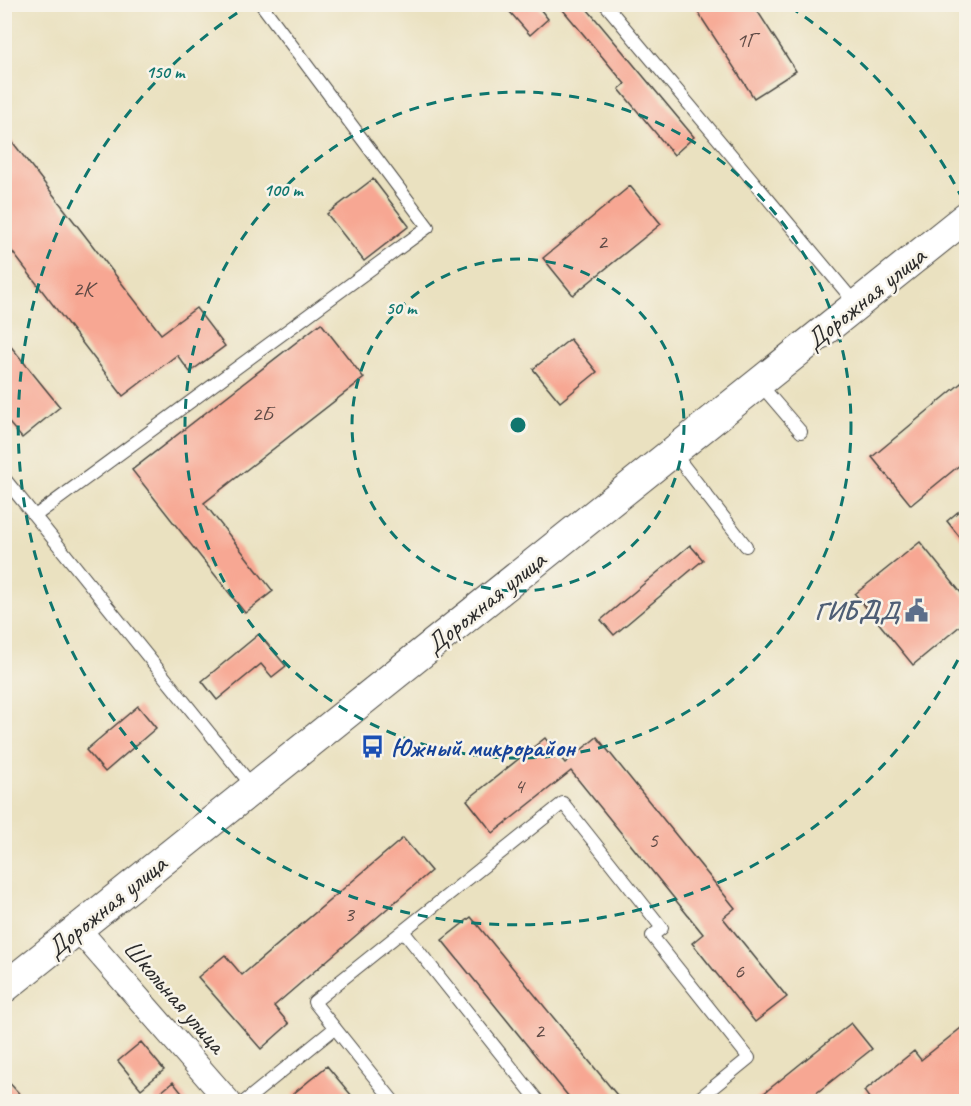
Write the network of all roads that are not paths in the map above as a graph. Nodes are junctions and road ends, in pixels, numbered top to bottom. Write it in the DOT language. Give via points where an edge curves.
graph roads {
  1 [pos="261,4"];
  2 [pos="604,4"];
  3 [pos="966,217"];
  4 [pos="857,305"];
  5 [pos="759,383"];
  6 [pos="801,432"];
  7 [pos="673,452"];
  8 [pos="4,478"];
  9 [pos="35,516"];
  10 [pos="746,546"];
  11 [pos="254,788"];
  12 [pos="78,929"];
  13 [pos="403,931"];
  14 [pos="4,988"];
  15 [pos="335,1028"];
  16 [pos="229,1101"];
  17 [pos="244,1101"];
  18 [pos="394,1101"];
  19 [pos="539,1101"];
  20 [pos="695,1101"];
  1 -- 9 [label="lane" via="428,227"];
  2 -- 4 [label="lane"];
  3 -- 4 [label="street, Дорожная улица"];
  4 -- 5 [label="street, Дорожная улица"];
  5 -- 6 [label="lane"];
  5 -- 7 [label="street, Дорожная улица"];
  7 -- 10 [label="lane"];
  7 -- 11 [label="street, Дорожная улица"];
  8 -- 9 [label="lane"];
  9 -- 11 [label="lane"];
  11 -- 12 [label="street, Дорожная улица"];
  12 -- 14 [label="street, Дорожная улица"];
  12 -- 16 [label="street, Школьная улица"];
  13 -- 15 [label="lane" via="314,1002"];
  13 -- 19 [label="lane"];
  13 -- 20 [label="lane" via="563,803 662,928 652,936 749,1058"];
  15 -- 17 [label="lane"];
  15 -- 18 [label="lane"];
}
